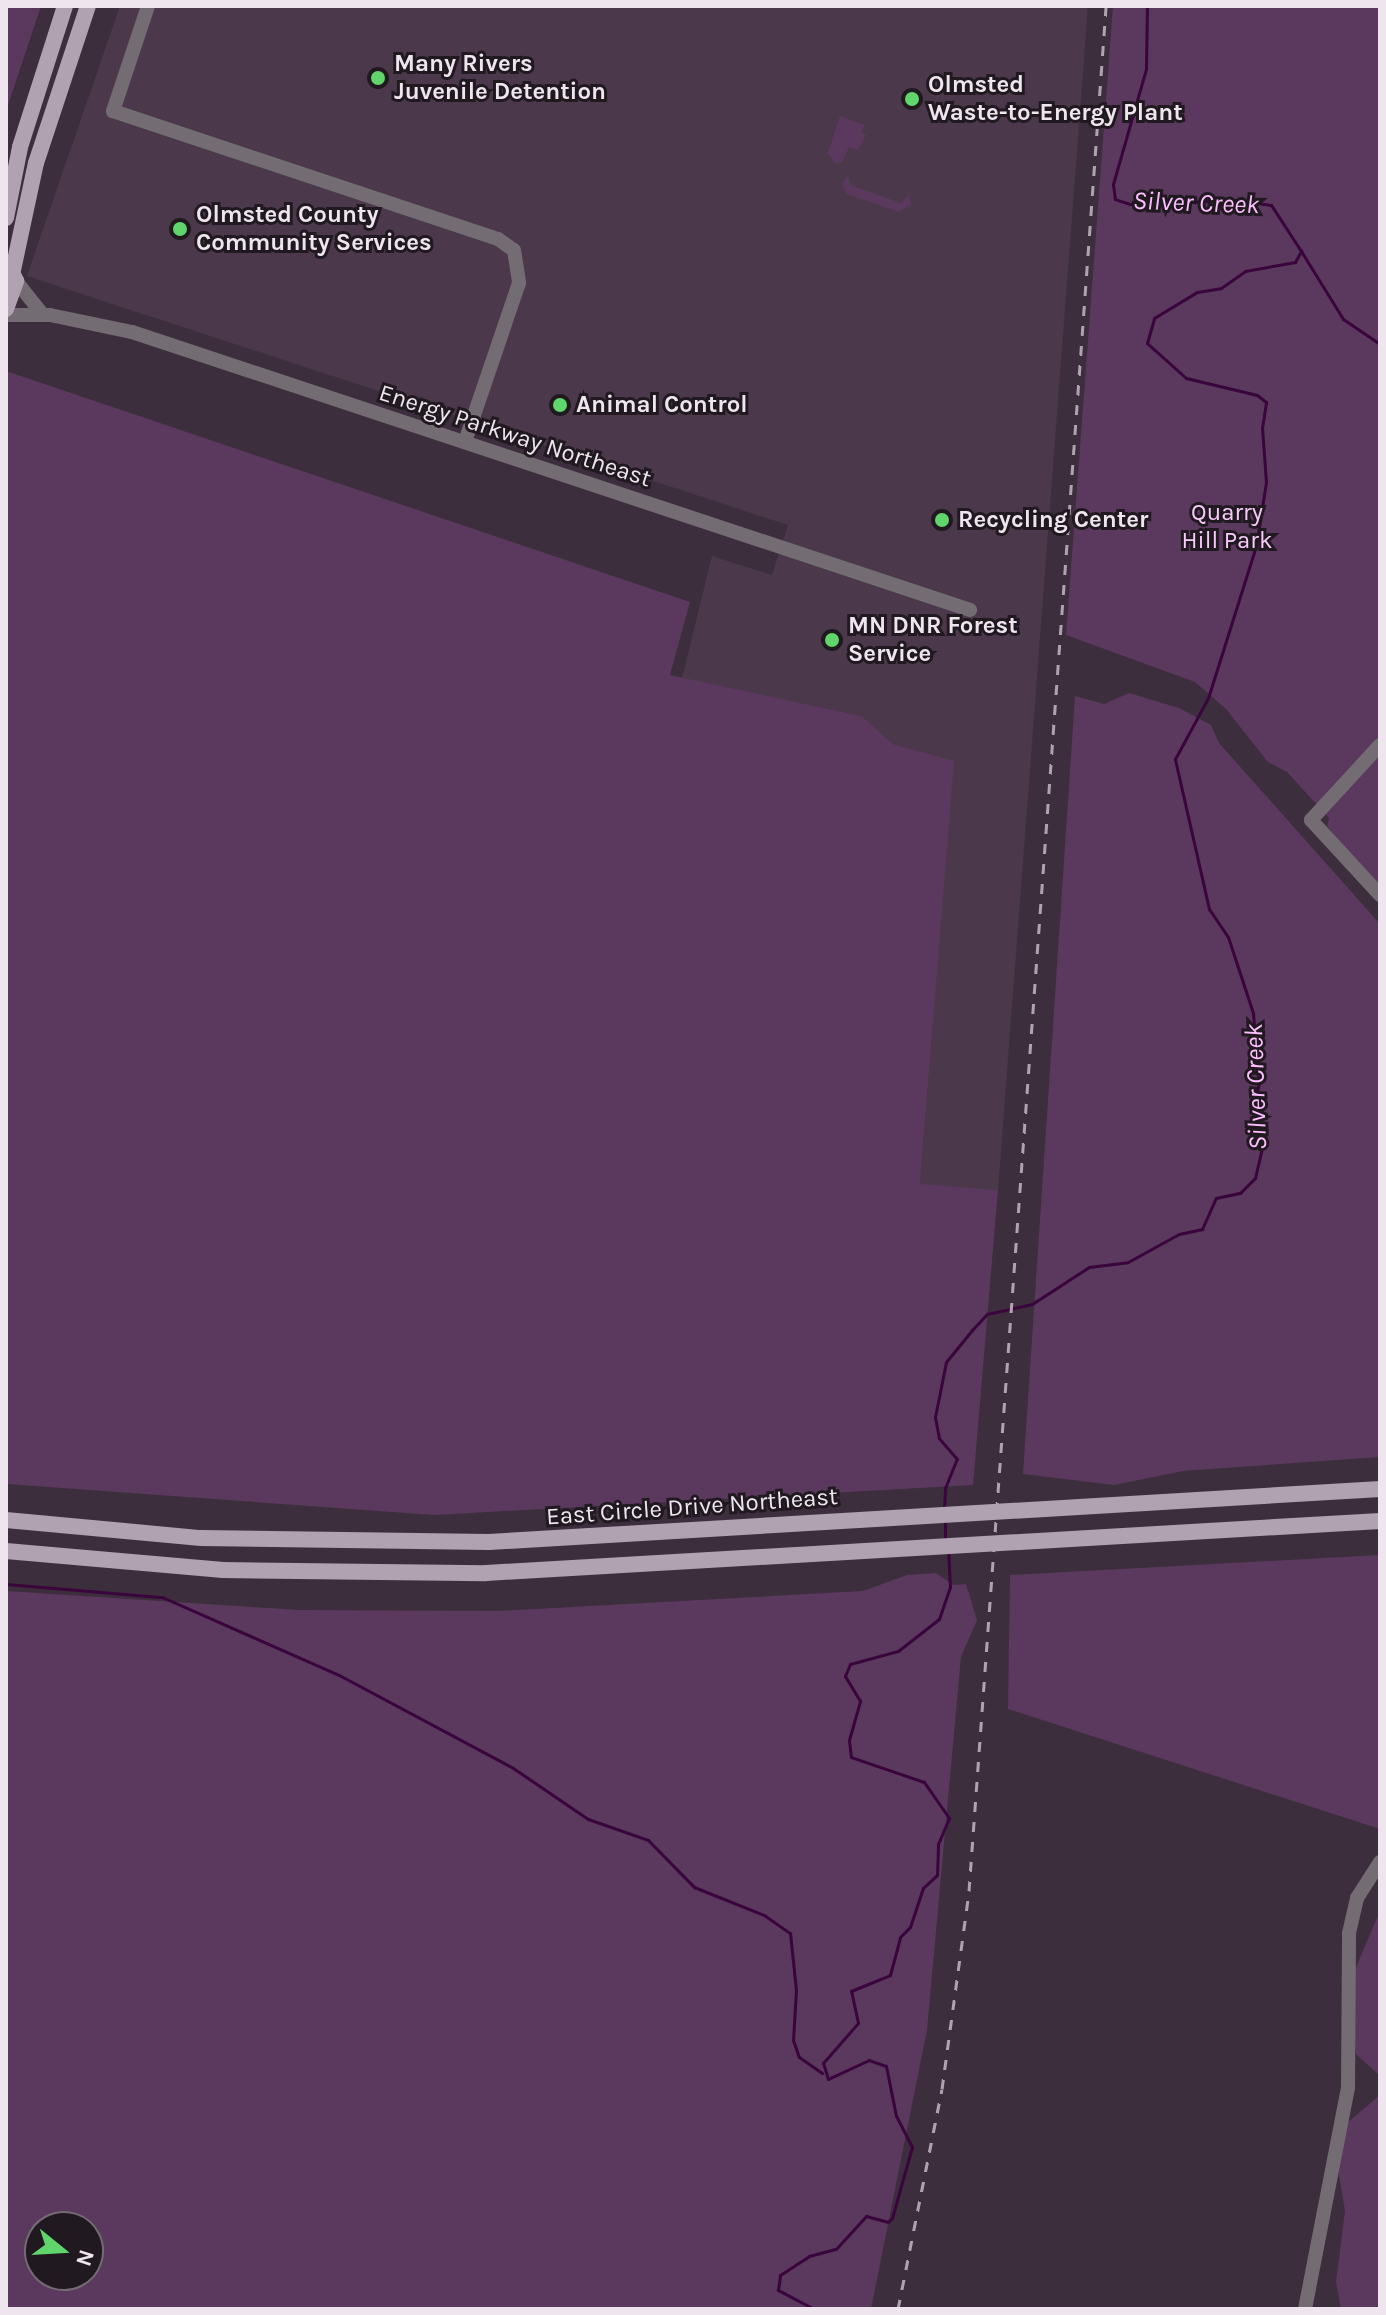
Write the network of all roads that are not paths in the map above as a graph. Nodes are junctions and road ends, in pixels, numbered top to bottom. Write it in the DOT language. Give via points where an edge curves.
graph roads {
  1 [pos="65,6"];
  2 [pos="88,6"];
  3 [pos="148,6"];
  4 [pos="6,218"];
  5 [pos="12,271"];
  6 [pos="6,312"];
  7 [pos="43,315"];
  8 [pos="465,442"];
  9 [pos="970,610"];
  10 [pos="1380,745"];
  11 [pos="1380,895"];
  12 [pos="1380,1489"];
  13 [pos="6,1520"];
  14 [pos="1380,1521"];
  15 [pos="6,1551"];
  16 [pos="1380,1862"];
  17 [pos="1305,2309"];
  1 -- 4 [label="main road" via="20,147"];
  2 -- 5 [label="main road" via="36,163"];
  3 -- 8 [label="street" via="113,111 498,239 514,250 519,283"];
  5 -- 6 [label="main road"];
  5 -- 7 [label="street"];
  6 -- 7 [label="street, Energy Parkway Northeast"];
  7 -- 8 [label="street, Energy Parkway Northeast" via="132,332"];
  8 -- 9 [label="street, Energy Parkway Northeast"];
  10 -- 11 [label="street" via="1311,820"];
  12 -- 13 [label="main road, East Circle Drive Northeast" via="628,1536 429,1543 201,1538"];
  14 -- 15 [label="main road" via="428,1574 223,1570"];
  16 -- 17 [label="street" via="1357,1898 1349,1933 1348,2087"];
}
